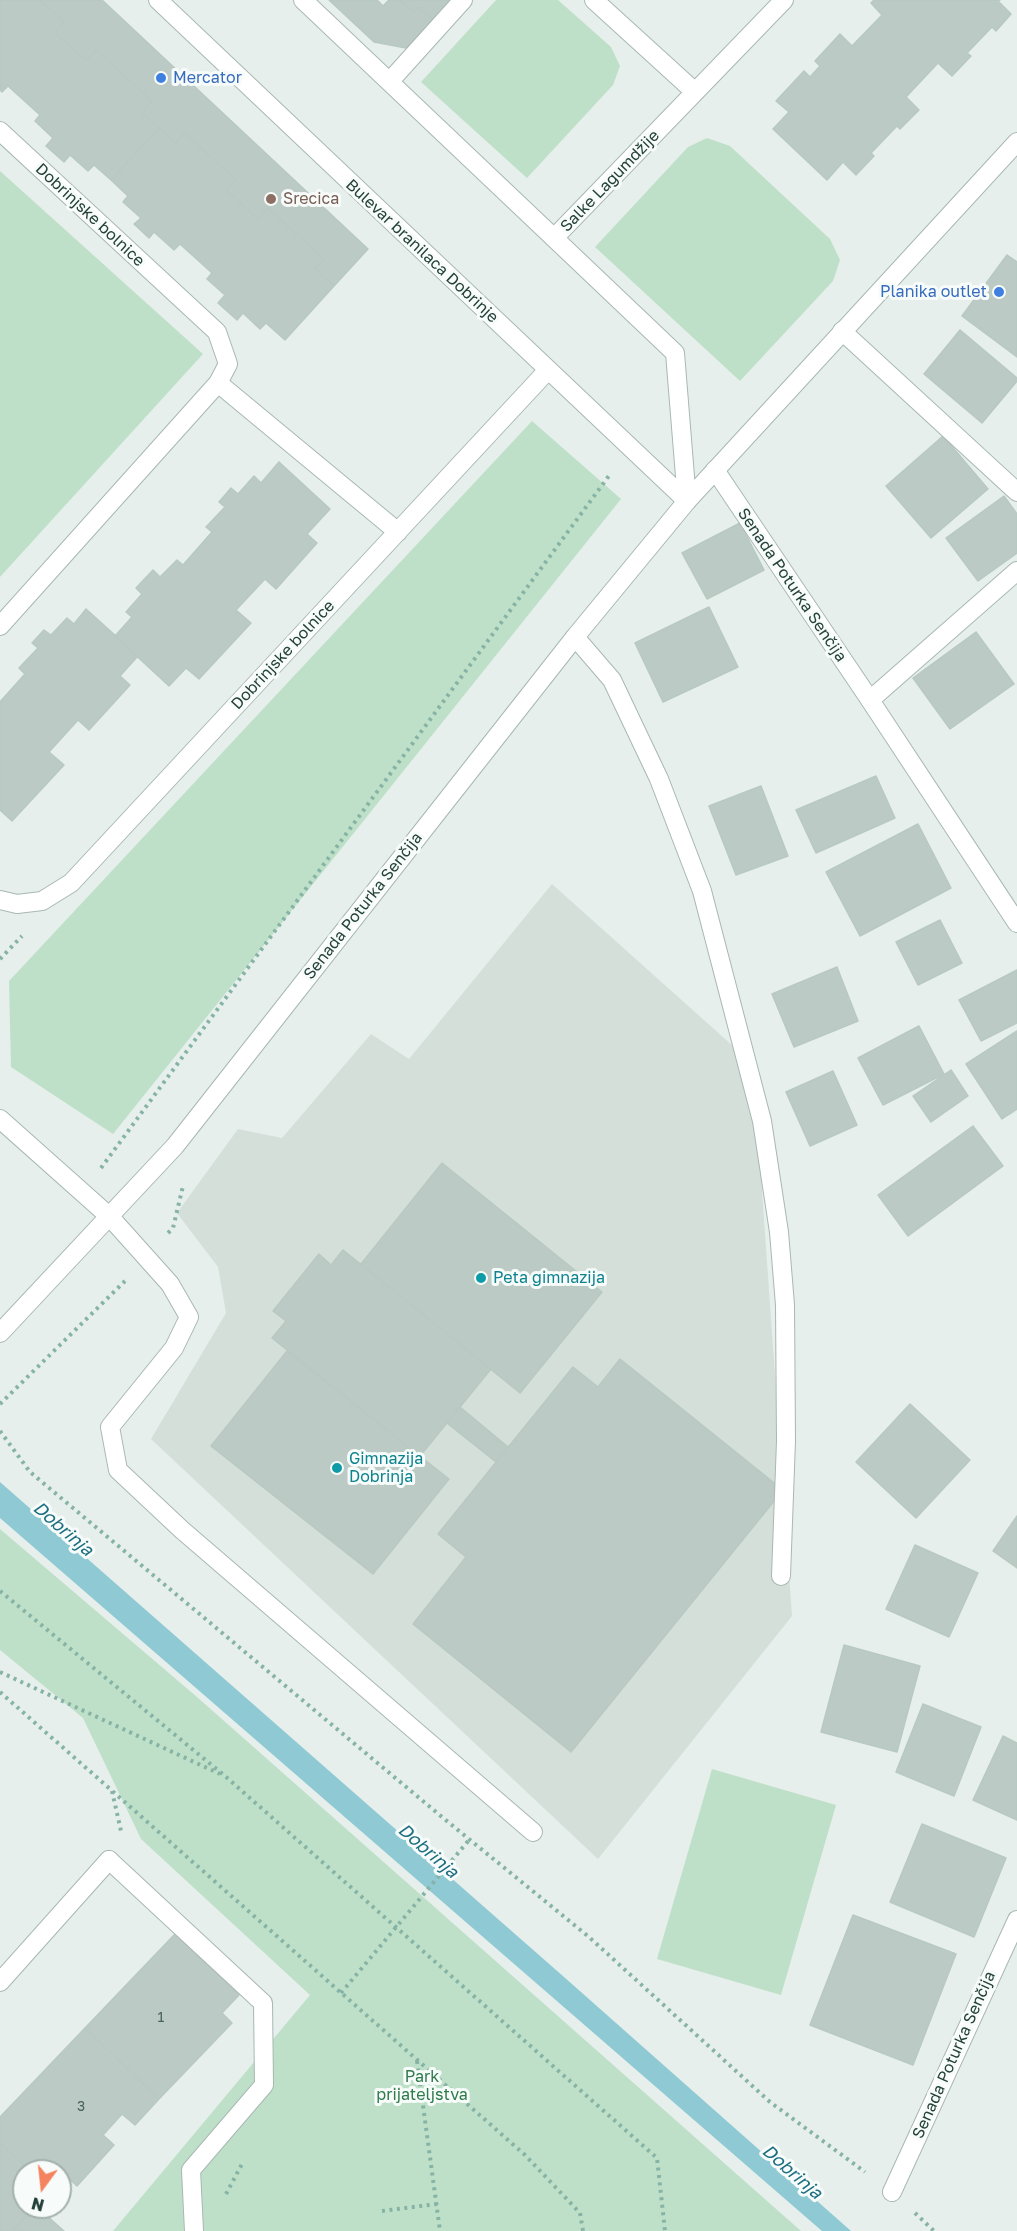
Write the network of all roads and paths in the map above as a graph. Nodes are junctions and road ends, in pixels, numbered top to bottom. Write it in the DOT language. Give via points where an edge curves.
graph roads {
  1 [pos="158,0"];
  2 [pos="303,0"];
  3 [pos="463,0"];
  4 [pos="594,0"];
  5 [pos="784,0"];
  6 [pos="390,81"];
  7 [pos="695,92"];
  8 [pos="0,132"];
  9 [pos="1017,142"];
  10 [pos="554,238"];
  11 [pos="842,331"];
  12 [pos="548,370"];
  13 [pos="218,383"];
  14 [pos="630,448"];
  15 [pos="715,470"];
  16 [pos="1017,492"];
  17 [pos="687,501"];
  18 [pos="398,532"];
  19 [pos="1017,571"];
  20 [pos="0,626"];
  21 [pos="575,637"];
  22 [pos="870,700"];
  23 [pos="0,900"];
  24 [pos="1017,923"];
  25 [pos="0,1119"];
  26 [pos="175,1146"];
  27 [pos="82,1192"];
  28 [pos="110,1217"];
  29 [pos="147,1260"];
  30 [pos="0,1333"];
  31 [pos="0,1404"];
  32 [pos="0,1431"];
  33 [pos="781,1576"];
  34 [pos="0,1591"];
  35 [pos="0,1672"];
  36 [pos="0,1692"];
  37 [pos="225,1776"];
  38 [pos="533,1832"];
  39 [pos="469,1840"];
  40 [pos="1017,1920"];
  41 [pos="0,1982"];
  42 [pos="341,1993"];
  43 [pos="417,2060"];
  44 [pos="892,2192"];
  45 [pos="437,2204"];
  46 [pos="382,2211"];
  47 [pos="194,2231"];
  48 [pos="440,2231"];
  49 [pos="583,2231"];
  50 [pos="665,2231"];
  51 [pos="934,2231"];
  1 -- 12 [label="street, Bulevar branilaca Dobrinje"];
  2 -- 6 [label="street"];
  3 -- 6 [label="street"];
  4 -- 7 [label="street"];
  5 -- 7 [label="street, Salke Lagumdžije"];
  6 -- 10 [label="street"];
  7 -- 10 [label="street, Salke Lagumdžije"];
  8 -- 13 [label="street, Dobrinjske bolnice" via="217,332 228,364"];
  9 -- 11 [label="street, Senada Poturka Senčija"];
  10 -- 17 [label="street, Salke Lagumdžije" via="675,352"];
  11 -- 15 [label="street, Senada Poturka Senčija"];
  11 -- 16 [label="street"];
  12 -- 14 [label="street, Bulevar branilaca Dobrinje"];
  12 -- 18 [label="street, Dobrinjske bolnice"];
  13 -- 18 [label="street"];
  13 -- 20 [label="street, Dobrinjske bolnice"];
  14 -- 17 [label="street, Bulevar branilaca Dobrinje"];
  14 -- 27 [label="path"];
  15 -- 17 [label="street, Senada Poturka Senčija"];
  15 -- 22 [label="street, Senada Poturka Senčija"];
  17 -- 21 [label="street, Senada Poturka Senčija"];
  18 -- 23 [label="street, Dobrinjske bolnice" via="71,883 42,901 17,904"];
  19 -- 22 [label="street"];
  21 -- 26 [label="street, Senada Poturka Senčija"];
  21 -- 33 [label="street" via="612,680 659,779 702,891 762,1121 779,1232 785,1305 786,1441"];
  22 -- 24 [label="street, Senada Poturka Senčija"];
  25 -- 27 [label="street"];
  26 -- 28 [label="street, Senada Poturka Senčija"];
  26 -- 29 [label="path" via="185,1176 173,1228"];
  27 -- 28 [label="street"];
  28 -- 29 [label="street"];
  28 -- 30 [label="street, Senada Poturka Senčija"];
  29 -- 31 [label="path"];
  29 -- 38 [label="street" via="170,1284 189,1317 174,1348 110,1427 118,1470 182,1530"];
  32 -- 39 [label="path" via="30,1472"];
  34 -- 37 [label="path"];
  35 -- 37 [label="path"];
  36 -- 42 [label="path"];
  37 -- 50 [label="path" via="657,2158"];
  39 -- 42 [label="path, bridge"];
  39 -- 44 [label="path" via="589,1937 770,2102"];
  40 -- 44 [label="street, Senada Poturka Senčija"];
  41 -- 47 [label="street" via="109,1860 263,2003 264,2085 191,2170"];
  42 -- 43 [label="path"];
  43 -- 45 [label="path"];
  43 -- 49 [label="path" via="525,2154 580,2213"];
  44 -- 51 [label="path"];
  45 -- 46 [label="path"];
  45 -- 48 [label="path"];
}
